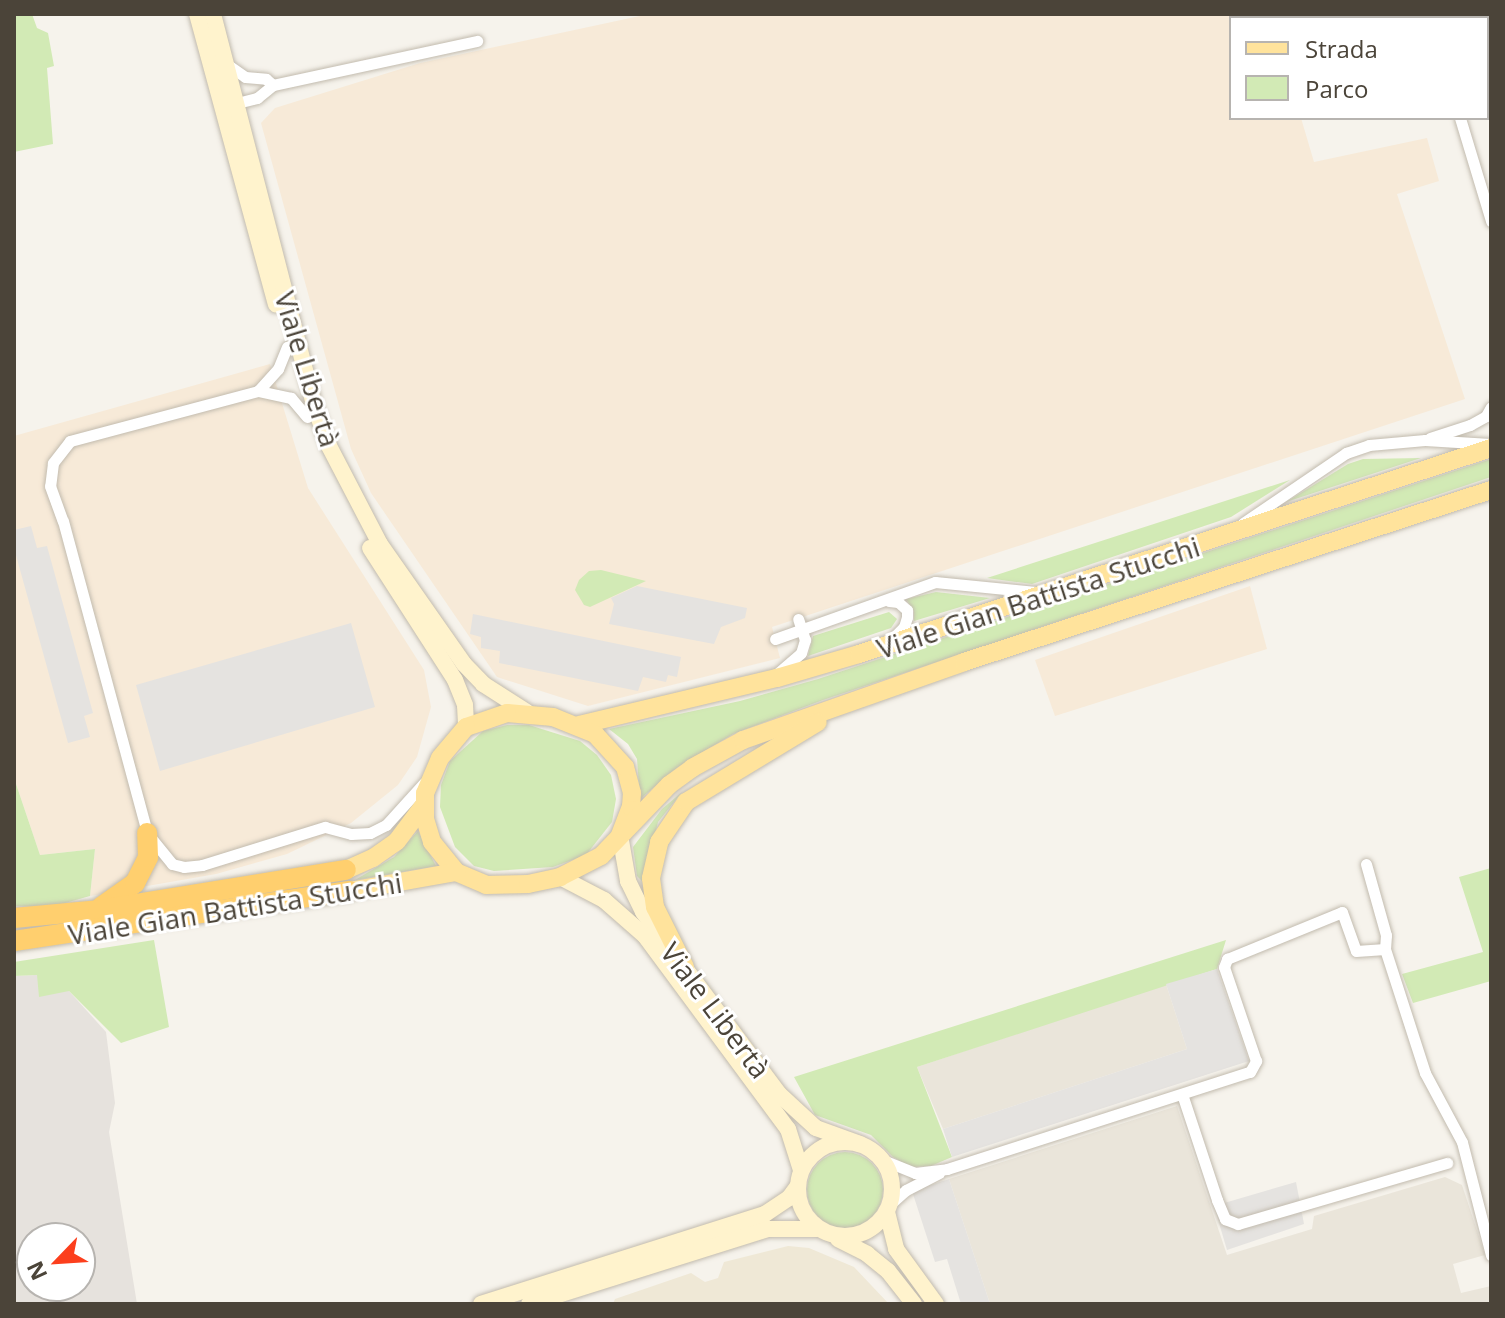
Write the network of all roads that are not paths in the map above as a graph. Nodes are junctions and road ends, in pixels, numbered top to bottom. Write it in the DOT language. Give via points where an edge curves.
graph roads {
  1 [pos="197,14"];
  2 [pos="213,14"];
  3 [pos="477,41"];
  4 [pos="226,62"];
  5 [pos="273,85"];
  6 [pos="237,103"];
  7 [pos="1461,120"];
  8 [pos="1491,221"];
  9 [pos="287,347"];
  10 [pos="258,391"];
  11 [pos="1491,407"];
  12 [pos="307,417"];
  13 [pos="1425,440"];
  14 [pos="1491,446"];
  15 [pos="1491,490"];
  16 [pos="1219,538"];
  17 [pos="1049,593"];
  18 [pos="884,601"];
  19 [pos="829,609"];
  20 [pos="848,613"];
  21 [pos="801,624"];
  22 [pos="775,639"];
  23 [pos="885,645"];
  24 [pos="763,681"];
  25 [pos="862,697"];
  26 [pos="527,712"];
  27 [pos="579,725"];
  28 [pos="466,727"];
  29 [pos="432,773"];
  30 [pos="424,805"];
  31 [pos="147,833"];
  32 [pos="620,835"];
  33 [pos="1366,864"];
  34 [pos="346,870"];
  35 [pos="456,872"];
  36 [pos="560,877"];
  37 [pos="349,891"];
  38 [pos="98,910"];
  39 [pos="14,918"];
  40 [pos="14,941"];
  41 [pos="1385,949"];
  42 [pos="685,967"];
  43 [pos="1182,1094"];
  44 [pos="860,1144"];
  45 [pos="883,1160"];
  46 [pos="1447,1163"];
  47 [pos="947,1169"];
  48 [pos="799,1179"];
  49 [pos="888,1208"];
  50 [pos="823,1232"];
  51 [pos="1491,1255"];
  52 [pos="481,1304"];
  53 [pos="529,1304"];
  54 [pos="914,1304"];
  55 [pos="936,1304"];
  1 -- 9 [label="main road, Viale Libertà"];
  2 -- 4 [label="main road, Viale Libertà"];
  3 -- 5 [label="street"];
  4 -- 5 [label="street" via="238,74"];
  4 -- 6 [label="main road, Viale Libertà"];
  5 -- 6 [label="street" via="257,98"];
  6 -- 26 [label="main road, Viale Libertà" via="314,405 339,467 380,544 464,664 483,684"];
  7 -- 8 [label="street"];
  9 -- 10 [label="street" via="278,369"];
  9 -- 12 [label="main road, Viale Libertà"];
  10 -- 12 [label="street" via="291,398"];
  10 -- 31 [label="street" via="70,441 53,463 50,486"];
  11 -- 13 [label="street" via="1478,421"];
  12 -- 28 [label="main road, Viale Libertà" via="357,526 455,680 465,705"];
  13 -- 14 [label="street"];
  13 -- 16 [label="street" via="1369,445 1346,453"];
  14 -- 16 [label="main road, Viale Gian Battista Stucchi"];
  15 -- 25 [label="main road, Viale Gian Battista Stucchi"];
  16 -- 17 [label="main road, Viale Gian Battista Stucchi"];
  17 -- 18 [label="street" via="935,582"];
  17 -- 23 [label="main road, Viale Gian Battista Stucchi"];
  18 -- 20 [label="street"];
  18 -- 23 [label="street" via="898,602 907,610 904,627"];
  19 -- 20 [label="street"];
  20 -- 21 [label="street"];
  21 -- 22 [label="street"];
  21 -- 24 [label="street" via="801,653"];
  23 -- 24 [label="main road, Viale Gian Battista Stucchi"];
  24 -- 27 [label="main road, Viale Gian Battista Stucchi"];
  25 -- 32 [label="main road, Viale Gian Battista Stucchi" via="715,753 669,785"];
  25 -- 42 [label="main road" via="730,773 686,802 671,820 654,855 652,891 660,921"];
  26 -- 27 [label="main road, Viale Gian Battista Stucchi"];
  26 -- 28 [label="main road, Viale Gian Battista Stucchi" via="493,715"];
  27 -- 32 [label="main road, Viale Gian Battista Stucchi" via="609,745 629,778 631,807"];
  28 -- 29 [label="main road, Viale Gian Battista Stucchi"];
  29 -- 30 [label="main road, Viale Gian Battista Stucchi"];
  29 -- 31 [label="street" via="386,825 370,833 325,827 184,867 172,864"];
  30 -- 34 [label="main road, Viale Gian Battista Stucchi" via="397,841"];
  30 -- 35 [label="main road, Viale Gian Battista Stucchi" via="432,842"];
  31 -- 38 [label="highway" via="148,857 135,883"];
  32 -- 36 [label="main road, Viale Gian Battista Stucchi" via="590,864"];
  32 -- 42 [label="main road, Viale Libertà" via="634,896"];
  33 -- 41 [label="street" via="1386,935"];
  34 -- 38 [label="highway, Viale Gian Battista Stucchi"];
  35 -- 36 [label="main road, Viale Gian Battista Stucchi" via="486,885"];
  35 -- 37 [label="main road, Viale Gian Battista Stucchi"];
  36 -- 48 [label="main road, Viale Libertà" via="604,900 645,936 788,1129"];
  37 -- 40 [label="highway, Viale Gian Battista Stucchi"];
  38 -- 39 [label="highway, Viale Gian Battista Stucchi"];
  41 -- 43 [label="street" via="1356,951 1342,912 1227,959 1224,967 1256,1061 1250,1072"];
  41 -- 51 [label="street" via="1425,1073 1462,1142"];
  42 -- 44 [label="main road, Viale Libertà" via="787,1103 816,1128"];
  43 -- 46 [label="street" via="1225,1219 1238,1224"];
  43 -- 47 [label="street"];
  44 -- 45 [label="main road"];
  44 -- 48 [label="main road" via="824,1146 811,1155"];
  45 -- 47 [label="street" via="915,1173"];
  45 -- 49 [label="main road" via="892,1181"];
  47 -- 49 [label="street" via="911,1187"];
  48 -- 50 [label="main road" via="802,1211"];
  48 -- 52 [label="main road" via="783,1203 765,1214"];
  49 -- 50 [label="main road" via="863,1234"];
  49 -- 55 [label="main road" via="896,1249"];
  50 -- 53 [label="main road" via="768,1229"];
  50 -- 54 [label="main road" via="877,1261"];
}
